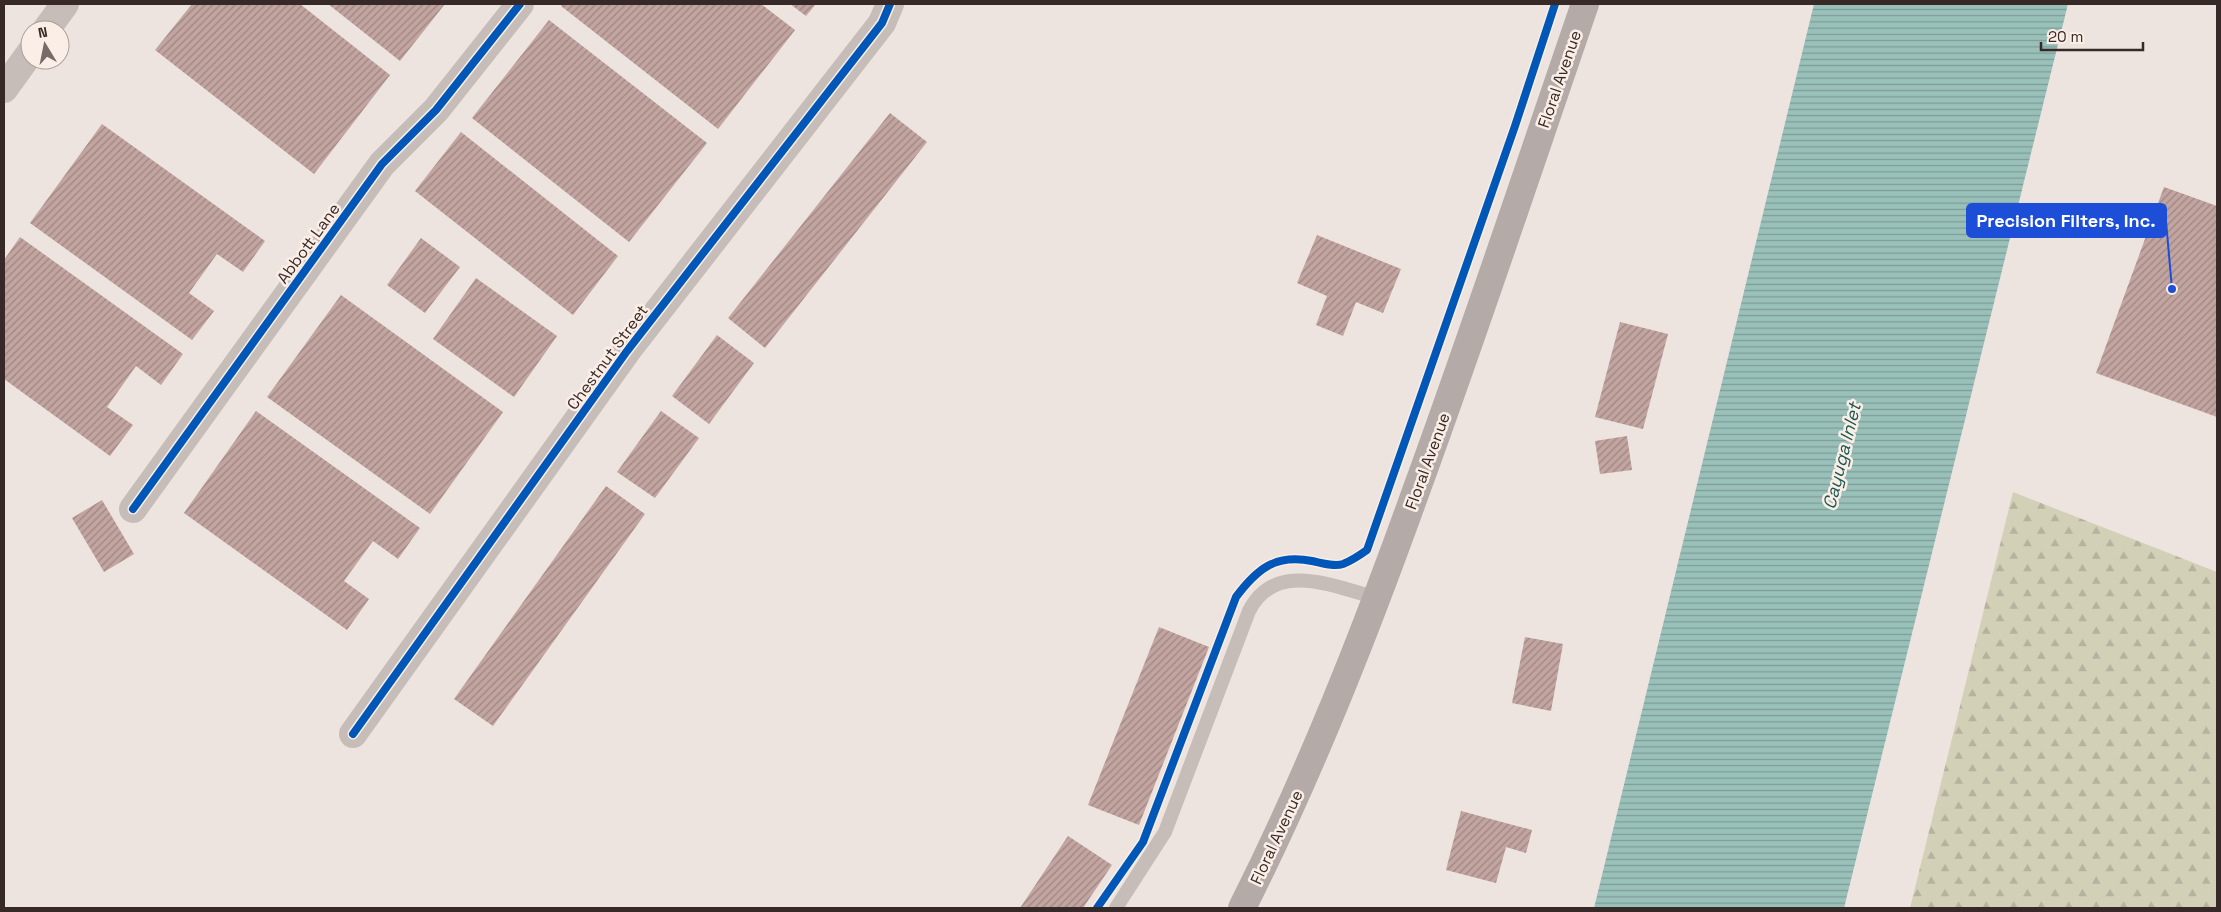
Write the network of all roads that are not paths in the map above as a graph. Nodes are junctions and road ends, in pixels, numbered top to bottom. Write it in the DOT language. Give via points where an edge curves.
graph roads {
  1 [pos="65,4"];
  2 [pos="520,4"];
  3 [pos="890,4"];
  4 [pos="1585,4"];
  5 [pos="53,20"];
  6 [pos="20,67"];
  7 [pos="4,89"];
  8 [pos="133,509"];
  9 [pos="1377,598"];
  10 [pos="353,734"];
  11 [pos="1116,908"];
  12 [pos="1242,908"];
  1 -- 5 [label="street"];
  2 -- 8 [label="street, Abbott Lane" via="436,110 382,164"];
  3 -- 10 [label="street, Chestnut Street" via="882,23 627,351"];
  4 -- 9 [label="main road, Floral Avenue" via="1460,370"];
  6 -- 7 [label="street"];
  9 -- 11 [label="lane" via="1302,580 1276,584 1259,595 1249,611 1165,832"];
  9 -- 12 [label="main road, Floral Avenue" via="1324,732"];
}
